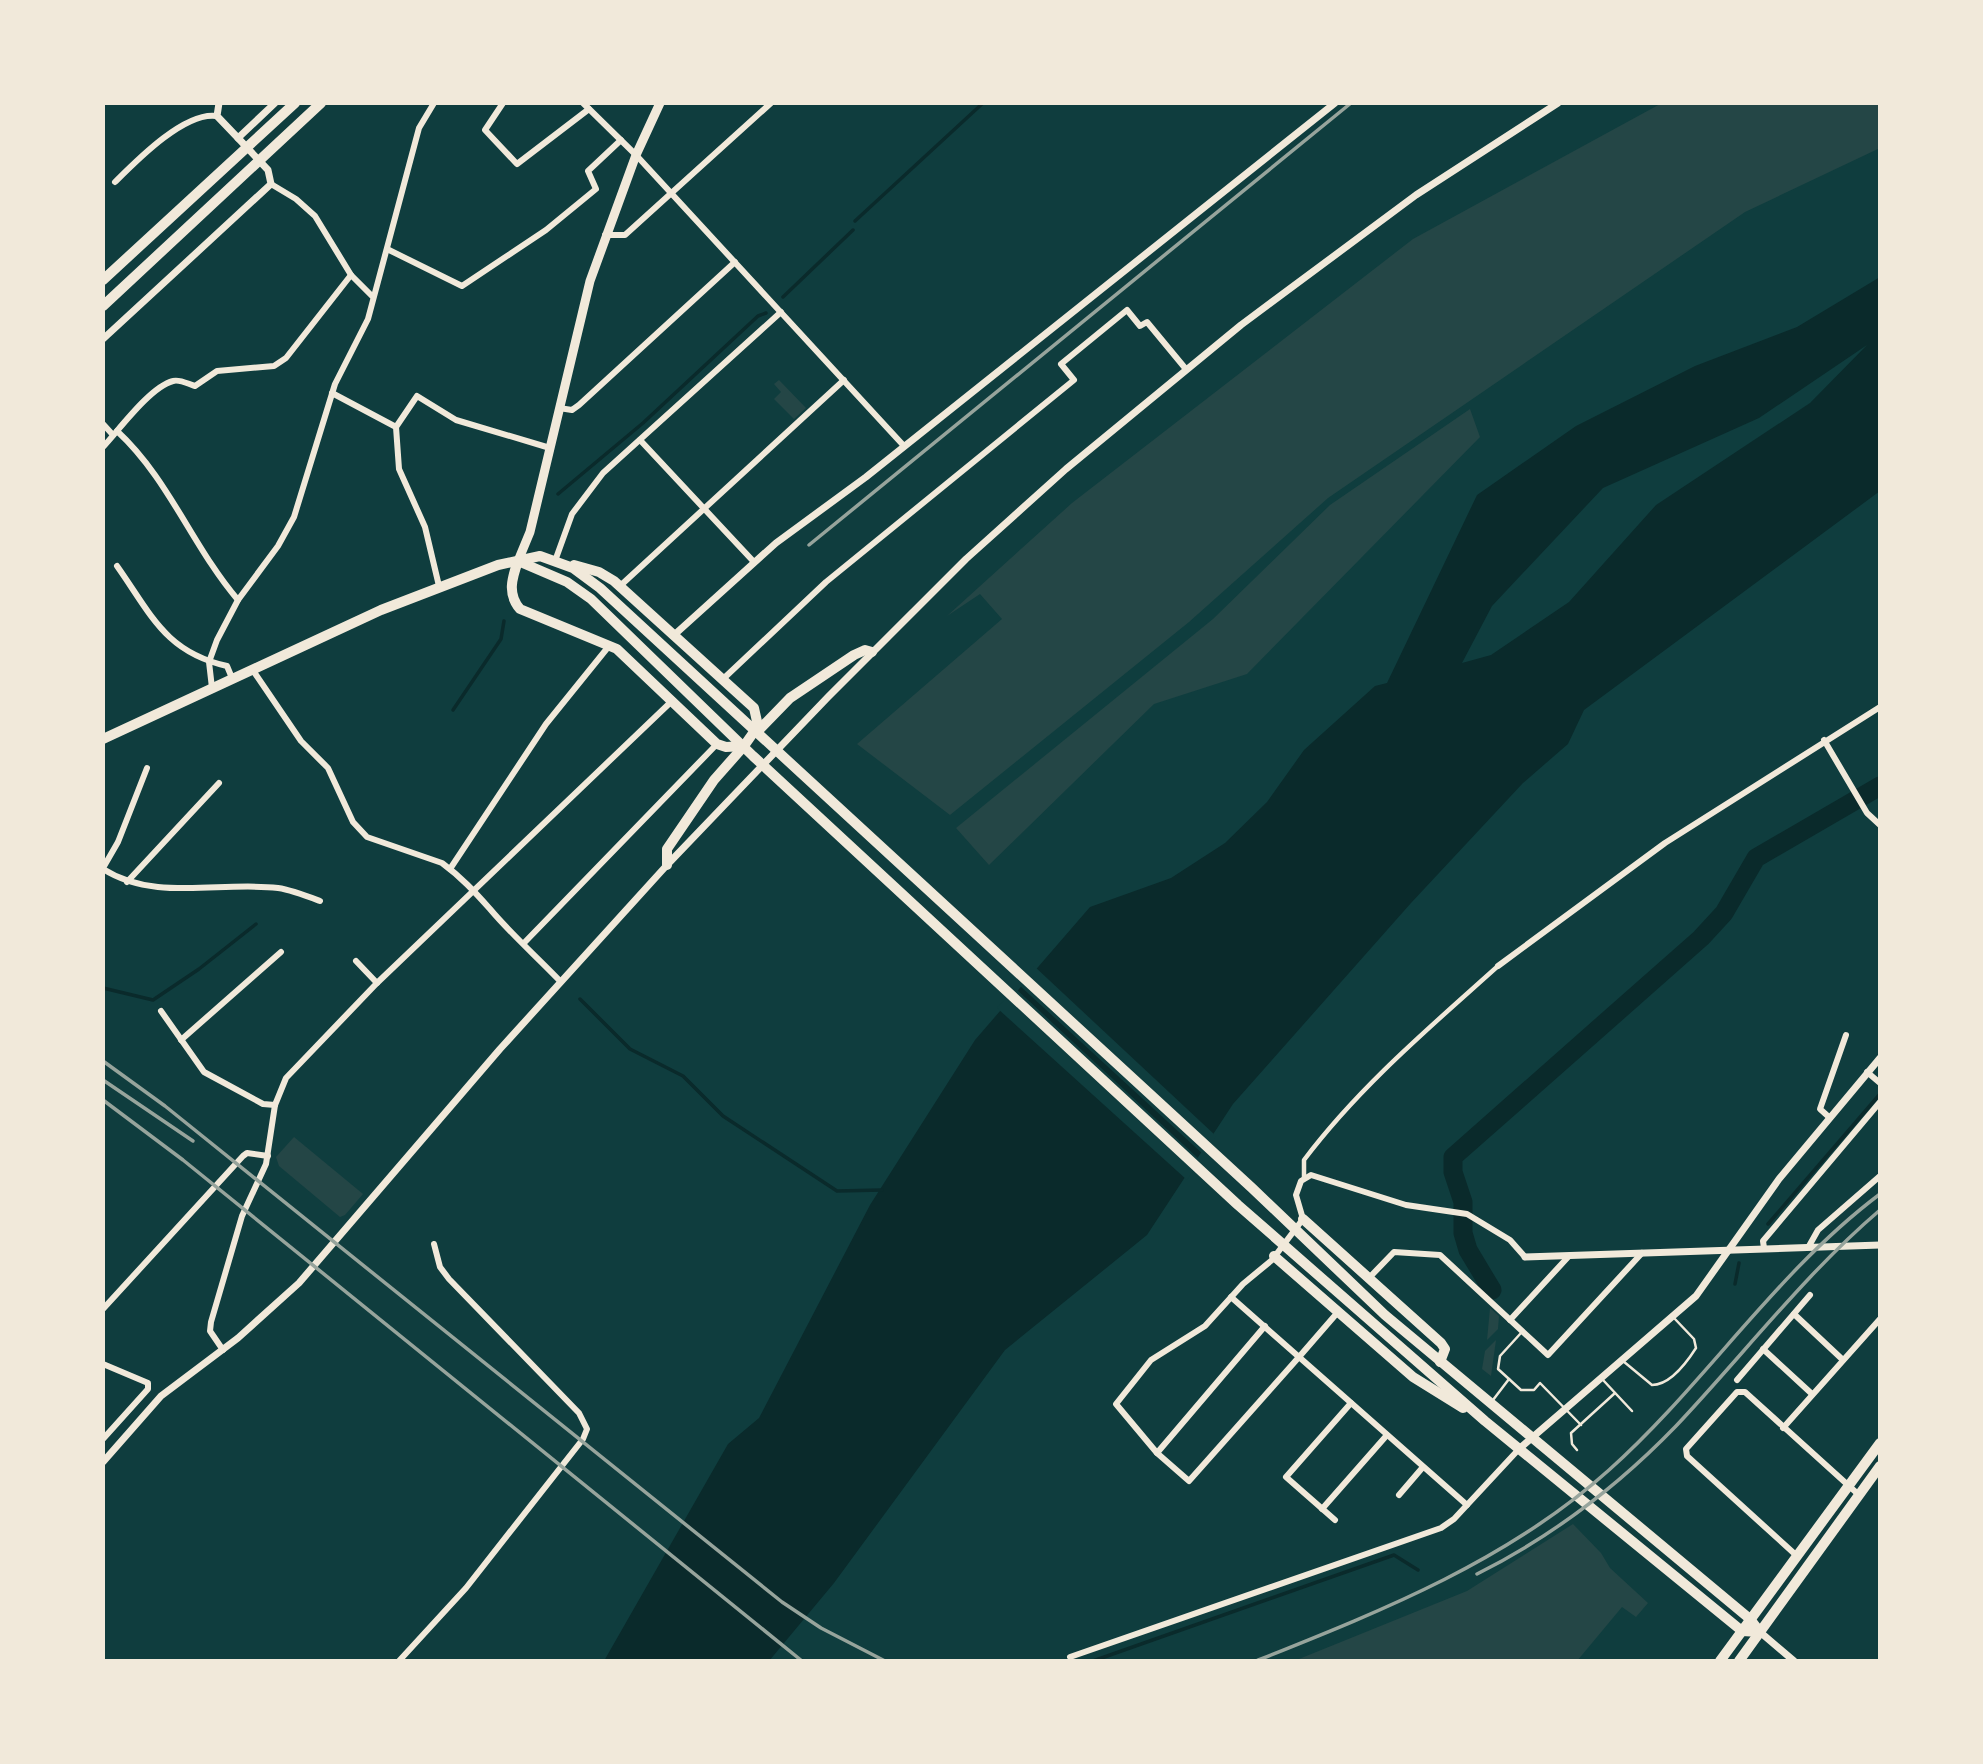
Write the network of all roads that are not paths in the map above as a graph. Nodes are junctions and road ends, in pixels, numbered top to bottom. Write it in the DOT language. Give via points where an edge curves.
graph roads {
  1 [pos="219,103"];
  2 [pos="275,103"];
  3 [pos="295,103"];
  4 [pos="321,103"];
  5 [pos="434,103"];
  6 [pos="503,103"];
  7 [pos="583,103"];
  8 [pos="660,103"];
  9 [pos="771,103"];
  10 [pos="1335,103"];
  11 [pos="1558,103"];
  12 [pos="589,109"];
  13 [pos="218,116"];
  14 [pos="237,138"];
  15 [pos="621,140"];
  16 [pos="636,155"];
  17 [pos="115,182"];
  18 [pos="271,184"];
  19 [pos="672,194"];
  20 [pos="605,235"];
  21 [pos="387,249"];
  22 [pos="735,262"];
  23 [pos="351,275"];
  24 [pos="103,280"];
  25 [pos="372,296"];
  26 [pos="103,306"];
  27 [pos="781,312"];
  28 [pos="103,339"];
  29 [pos="1185,368"];
  30 [pos="844,380"];
  31 [pos="332,393"];
  32 [pos="559,408"];
  33 [pos="103,424"];
  34 [pos="396,427"];
  35 [pos="115,433"];
  36 [pos="640,440"];
  37 [pos="904,446"];
  38 [pos="103,447"];
  39 [pos="550,448"];
  40 [pos="704,509"];
  41 [pos="518,561"];
  42 [pos="559,562"];
  43 [pos="754,562"];
  44 [pos="117,566"];
  45 [pos="439,586"];
  46 [pos="620,586"];
  47 [pos="238,600"];
  48 [pos="673,636"];
  49 [pos="609,646"];
  50 [pos="872,652"];
  51 [pos="209,662"];
  52 [pos="252,669"];
  53 [pos="232,678"];
  54 [pos="722,680"];
  55 [pos="212,688"];
  56 [pos="673,700"];
  57 [pos="1880,707"];
  58 [pos="754,708"];
  59 [pos="778,710"];
  60 [pos="759,735"];
  61 [pos="103,739"];
  62 [pos="1824,740"];
  63 [pos="722,746"];
  64 [pos="746,749"];
  65 [pos="778,751"];
  66 [pos="764,766"];
  67 [pos="147,768"];
  68 [pos="724,769"];
  69 [pos="219,783"];
  70 [pos="1880,825"];
  71 [pos="667,865"];
  72 [pos="103,869"];
  73 [pos="450,869"];
  74 [pos="127,882"];
  75 [pos="475,888"];
  76 [pos="320,901"];
  77 [pos="524,943"];
  78 [pos="281,952"];
  79 [pos="356,961"];
  80 [pos="1498,966"];
  81 [pos="560,981"];
  82 [pos="377,983"];
  83 [pos="161,1011"];
  84 [pos="1846,1035"];
  85 [pos="181,1040"];
  86 [pos="1880,1058"];
  87 [pos="1867,1072"];
  88 [pos="1880,1083"];
  89 [pos="1880,1102"];
  90 [pos="275,1105"];
  91 [pos="1830,1118"];
  92 [pos="268,1156"];
  93 [pos="1880,1176"];
  94 [pos="1304,1179"];
  95 [pos="1303,1219"];
  96 [pos="434,1244"];
  97 [pos="1880,1245"];
  98 [pos="1809,1246"];
  99 [pos="1764,1248"];
  100 [pos="1731,1249"];
  101 [pos="1642,1253"];
  102 [pos="1275,1256"];
  103 [pos="1569,1256"];
  104 [pos="1525,1257"];
  105 [pos="1368,1279"];
  106 [pos="1810,1296"];
  107 [pos="1231,1297"];
  108 [pos="103,1309"];
  109 [pos="1338,1312"];
  110 [pos="1794,1314"];
  111 [pos="1675,1318"];
  112 [pos="1510,1320"];
  113 [pos="1880,1320"];
  114 [pos="1265,1326"];
  115 [pos="1523,1331"];
  116 [pos="1763,1349"];
  117 [pos="223,1350"];
  118 [pos="1299,1357"];
  119 [pos="1843,1360"];
  120 [pos="1622,1361"];
  121 [pos="1440,1362"];
  122 [pos="105,1367"];
  123 [pos="1601,1378"];
  124 [pos="1509,1379"];
  125 [pos="1737,1380"];
  126 [pos="1615,1393"];
  127 [pos="1812,1394"];
  128 [pos="1491,1402"];
  129 [pos="1351,1403"];
  130 [pos="1566,1408"];
  131 [pos="1632,1411"];
  132 [pos="1485,1421"];
  133 [pos="1581,1424"];
  134 [pos="1783,1428"];
  135 [pos="1387,1435"];
  136 [pos="1531,1437"];
  137 [pos="103,1438"];
  138 [pos="1880,1443"];
  139 [pos="1519,1449"];
  140 [pos="1577,1450"];
  141 [pos="1157,1453"];
  142 [pos="103,1462"];
  143 [pos="1423,1466"];
  144 [pos="1880,1466"];
  145 [pos="1848,1486"];
  146 [pos="1399,1495"];
  147 [pos="1859,1495"];
  148 [pos="1467,1505"];
  149 [pos="1322,1509"];
  150 [pos="1335,1520"];
  151 [pos="1797,1556"];
  152 [pos="1750,1619"];
  153 [pos="1742,1631"];
  154 [pos="1759,1632"];
  155 [pos="1070,1657"];
  156 [pos="399,1661"];
  157 [pos="1720,1661"];
  158 [pos="1739,1661"];
  159 [pos="1794,1661"];
  1 -- 13 [label="street"];
  2 -- 14 [label="street"];
  3 -- 24 [label="highway"];
  4 -- 26 [label="highway"];
  5 -- 21 [label="street" via="419,128"];
  6 -- 12 [label="street" via="485,130 517,164"];
  7 -- 12 [label="street"];
  8 -- 16 [label="main road"];
  9 -- 19 [label="street"];
  10 -- 37 [label="street"];
  11 -- 29 [label="street" via="1416,195"];
  12 -- 15 [label="street"];
  13 -- 14 [label="street"];
  13 -- 17 [label="street" via="206,114 153,144"];
  14 -- 18 [label="street" via="268,170"];
  15 -- 16 [label="street"];
  15 -- 21 [label="street" via="588,171 596,189 546,230 462,286"];
  16 -- 19 [label="street"];
  16 -- 20 [label="main road"];
  18 -- 23 [label="street" via="314,216"];
  18 -- 28 [label="street"];
  19 -- 20 [label="street" via="625,235"];
  19 -- 22 [label="street"];
  20 -- 32 [label="main road"];
  21 -- 25 [label="street"];
  22 -- 27 [label="street"];
  22 -- 32 [label="street" via="579,405 572,410"];
  23 -- 25 [label="street"];
  23 -- 35 [label="street" via="286,358 274,366 217,372 195,386 170,383"];
  25 -- 31 [label="street" via="368,319"];
  27 -- 30 [label="street"];
  27 -- 36 [label="street"];
  29 -- 50 [label="street" via="966,559"];
  29 -- 54 [label="street" via="1147,321 1140,326 1127,310 1062,364 1074,380 826,582"];
  30 -- 37 [label="street"];
  30 -- 40 [label="street"];
  31 -- 34 [label="street"];
  31 -- 47 [label="street" via="290,526"];
  32 -- 39 [label="main road"];
  33 -- 35 [label="street"];
  34 -- 39 [label="street" via="417,396 456,420"];
  34 -- 45 [label="street" via="399,469 425,527"];
  35 -- 38 [label="street"];
  35 -- 47 [label="street" via="157,475 205,557"];
  36 -- 40 [label="street"];
  36 -- 42 [label="street" via="603,473 572,514"];
  37 -- 43 [label="street"];
  39 -- 41 [label="main road" via="530,532"];
  40 -- 43 [label="street"];
  40 -- 46 [label="street"];
  41 -- 42 [label="main road" via="540,556"];
  41 -- 45 [label="main road"];
  41 -- 49 [label="main road" via="511,587 520,609"];
  41 -- 64 [label="main road" via="584,593"];
  42 -- 46 [label="main road" via="599,572"];
  42 -- 60 [label="main road" via="600,588"];
  43 -- 48 [label="street"];
  44 -- 51 [label="street" via="175,645"];
  45 -- 52 [label="main road"];
  46 -- 48 [label="main road"];
  47 -- 51 [label="street"];
  48 -- 54 [label="main road"];
  49 -- 56 [label="main road"];
  49 -- 73 [label="street" via="532,744"];
  50 -- 59 [label="main road" via="854,655"];
  50 -- 65 [label="street"];
  51 -- 53 [label="street" via="227,666"];
  51 -- 55 [label="street"];
  52 -- 53 [label="main road"];
  52 -- 73 [label="street" via="301,741 328,768 353,822 367,837"];
  53 -- 55 [label="main road"];
  54 -- 58 [label="main road"];
  55 -- 61 [label="main road"];
  56 -- 63 [label="main road"];
  56 -- 75 [label="street"];
  57 -- 62 [label="street"];
  58 -- 59 [label="main road"];
  58 -- 60 [label="main road"];
  59 -- 60 [label="main road"];
  60 -- 64 [label="main road"];
  60 -- 65 [label="main road"];
  62 -- 70 [label="street" via="1867,813"];
  62 -- 80 [label="street" via="1665,843"];
  63 -- 64 [label="main road"];
  63 -- 68 [label="main road" via="728,757"];
  63 -- 77 [label="street"];
  64 -- 66 [label="main road"];
  64 -- 68 [label="main road"];
  65 -- 66 [label="street"];
  65 -- 121 [label="main road"];
  66 -- 71 [label="street"];
  66 -- 132 [label="main road" via="1238,1205"];
  67 -- 72 [label="street"];
  68 -- 71 [label="main road" via="667,849"];
  69 -- 74 [label="street"];
  71 -- 81 [label="street"];
  72 -- 74 [label="street"];
  73 -- 75 [label="street"];
  74 -- 76 [label="street" via="280,888"];
  75 -- 77 [label="street" via="489,909"];
  75 -- 82 [label="street"];
  77 -- 81 [label="street"];
  78 -- 85 [label="street"];
  79 -- 82 [label="street"];
  80 -- 94 [label="street" via="1350,1106 1304,1160"];
  81 -- 117 [label="street" via="299,1283"];
  82 -- 90 [label="street" via="295,1066"];
  83 -- 85 [label="street"];
  84 -- 91 [label="street" via="1820,1109"];
  85 -- 90 [label="street" via="204,1072 263,1104"];
  86 -- 87 [label="street"];
  87 -- 88 [label="street"];
  87 -- 91 [label="street"];
  89 -- 99 [label="street" via="1763,1241"];
  90 -- 92 [label="street"];
  91 -- 100 [label="street" via="1779,1179"];
  92 -- 108 [label="street" via="243,1156"];
  92 -- 117 [label="street" via="242,1216 211,1322 210,1331"];
  93 -- 98 [label="street" via="1818,1230"];
  94 -- 95 [label="street" via="1296,1195"];
  94 -- 104 [label="street" via="1315,1175 1406,1205 1467,1214 1510,1240"];
  95 -- 102 [label="street"];
  95 -- 105 [label="main road"];
  96 -- 156 [label="street" via="440,1267 449,1279 579,1413 587,1429 466,1588"];
  97 -- 98 [label="street"];
  98 -- 99 [label="street"];
  99 -- 100 [label="street"];
  100 -- 101 [label="street"];
  100 -- 111 [label="street"];
  101 -- 103 [label="street"];
  101 -- 115 [label="street" via="1548,1355"];
  102 -- 107 [label="street"];
  102 -- 109 [label="main road"];
  103 -- 104 [label="street"];
  103 -- 112 [label="street"];
  105 -- 112 [label="street" via="1394,1252 1440,1255"];
  105 -- 121 [label="main road" via="1441,1343 1445,1349"];
  106 -- 110 [label="street"];
  107 -- 114 [label="street"];
  107 -- 141 [label="street" via="1205,1325 1152,1360 1116,1404"];
  109 -- 118 [label="street"];
  109 -- 132 [label="main road" via="1413,1377"];
  110 -- 116 [label="street"];
  110 -- 119 [label="street"];
  111 -- 120 [label="street"];
  111 -- 120 [label="lane" via="1694,1339 1696,1348 1670,1378 1652,1385"];
  112 -- 115 [label="street"];
  113 -- 119 [label="street"];
  114 -- 118 [label="street"];
  114 -- 141 [label="street"];
  115 -- 124 [label="lane" via="1500,1356 1498,1369"];
  116 -- 125 [label="street"];
  116 -- 127 [label="street"];
  117 -- 142 [label="street" via="161,1396"];
  118 -- 129 [label="street"];
  118 -- 141 [label="street" via="1189,1481"];
  119 -- 127 [label="street"];
  120 -- 123 [label="street"];
  121 -- 128 [label="main road"];
  122 -- 137 [label="street" via="148,1383 148,1389"];
  123 -- 126 [label="lane"];
  123 -- 130 [label="street"];
  124 -- 128 [label="lane"];
  124 -- 130 [label="lane" via="1521,1390 1534,1390 1540,1383"];
  126 -- 131 [label="lane"];
  126 -- 133 [label="lane"];
  127 -- 134 [label="street"];
  128 -- 136 [label="main road"];
  129 -- 135 [label="street"];
  129 -- 149 [label="street" via="1286,1477"];
  130 -- 133 [label="lane"];
  130 -- 136 [label="street"];
  132 -- 139 [label="main road"];
  133 -- 140 [label="lane" via="1571,1433"];
  134 -- 145 [label="street"];
  134 -- 151 [label="street" via="1745,1392 1737,1392 1686,1449 1687,1456"];
  135 -- 143 [label="street"];
  135 -- 149 [label="street"];
  136 -- 139 [label="street"];
  136 -- 152 [label="main road"];
  138 -- 145 [label="main road"];
  139 -- 148 [label="street"];
  139 -- 153 [label="main road"];
  143 -- 146 [label="street"];
  143 -- 148 [label="street"];
  144 -- 147 [label="main road"];
  145 -- 147 [label="street"];
  145 -- 151 [label="main road"];
  147 -- 154 [label="main road"];
  148 -- 155 [label="street" via="1441,1528"];
  149 -- 150 [label="street"];
  151 -- 152 [label="main road"];
  152 -- 153 [label="main road"];
  152 -- 154 [label="main road"];
  153 -- 154 [label="main road"];
  153 -- 157 [label="main road"];
  154 -- 158 [label="main road"];
  154 -- 159 [label="street"];
}
